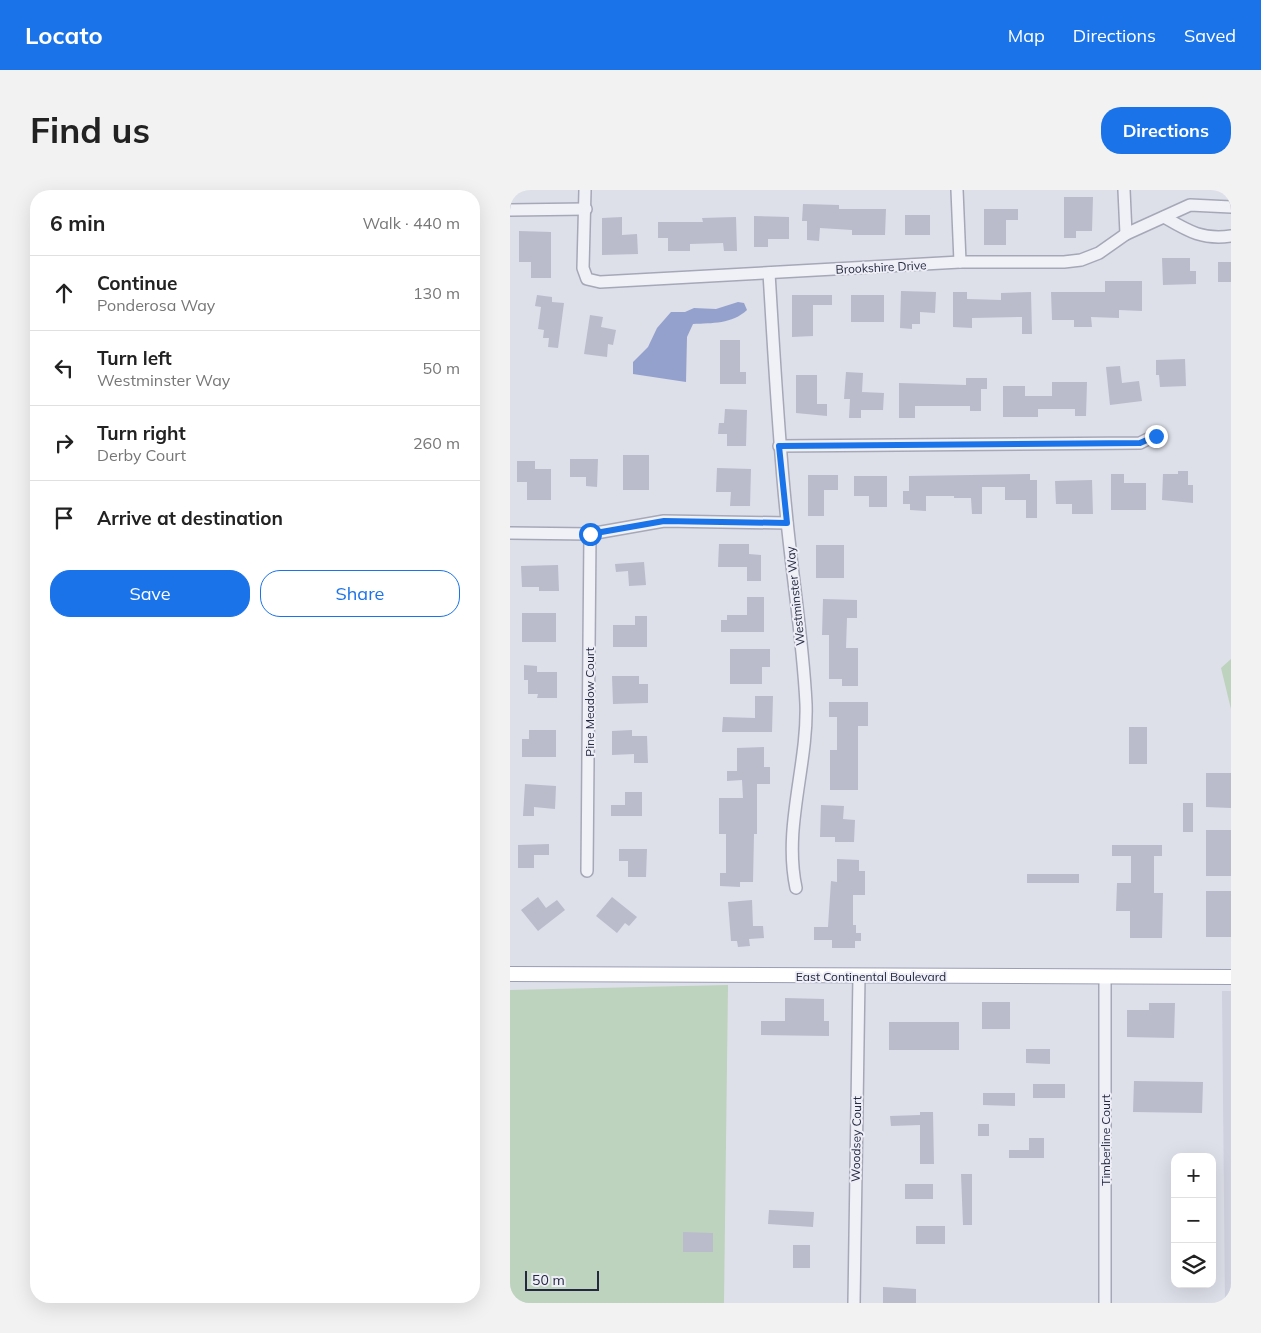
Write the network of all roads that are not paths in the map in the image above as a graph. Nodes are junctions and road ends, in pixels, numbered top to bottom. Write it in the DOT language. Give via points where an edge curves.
graph roads {
  1 [pos="585,190"];
  2 [pos="957,190"];
  3 [pos="1124,190"];
  4 [pos="1231,207"];
  5 [pos="586,209"];
  6 [pos="510,210"];
  7 [pos="1164,217"];
  8 [pos="1126,234"];
  9 [pos="1231,236"];
  10 [pos="960,262"];
  11 [pos="769,273"];
  12 [pos="1156,436"];
  13 [pos="779,446"];
  14 [pos="787,523"];
  15 [pos="510,533"];
  16 [pos="590,534"];
  17 [pos="587,871"];
  18 [pos="796,888"];
  19 [pos="510,974"];
  20 [pos="859,976"];
  21 [pos="1231,977"];
  22 [pos="1105,978"];
  23 [pos="854,1303"];
  24 [pos="1105,1303"];
  1 -- 5 [label="street"];
  2 -- 10 [label="street"];
  3 -- 8 [label="street"];
  4 -- 7 [label="street, Brookshire Drive" via="1190,205"];
  5 -- 6 [label="street"];
  5 -- 11 [label="street, Brookshire Drive" via="583,268 587,279 600,282"];
  7 -- 8 [label="street, Brookshire Drive"];
  7 -- 9 [label="street" via="1188,232 1205,237"];
  8 -- 10 [label="street, Brookshire Drive" via="1099,253 1081,260"];
  10 -- 11 [label="street, Brookshire Drive"];
  11 -- 13 [label="street, Westminster Way"];
  12 -- 13 [label="street" via="1140,443"];
  13 -- 14 [label="street, Westminster Way"];
  14 -- 16 [label="street" via="664,521"];
  14 -- 18 [label="street, Westminster Way" via="806,709 792,849"];
  15 -- 16 [label="street"];
  16 -- 17 [label="street, Pine Meadow Court"];
  19 -- 20 [label="main road, East Continental Boulevard"];
  20 -- 22 [label="main road, East Continental Boulevard"];
  20 -- 23 [label="street, Woodsey Court"];
  21 -- 22 [label="main road, East Continental Boulevard"];
  22 -- 24 [label="street, Timberline Court"];
}
